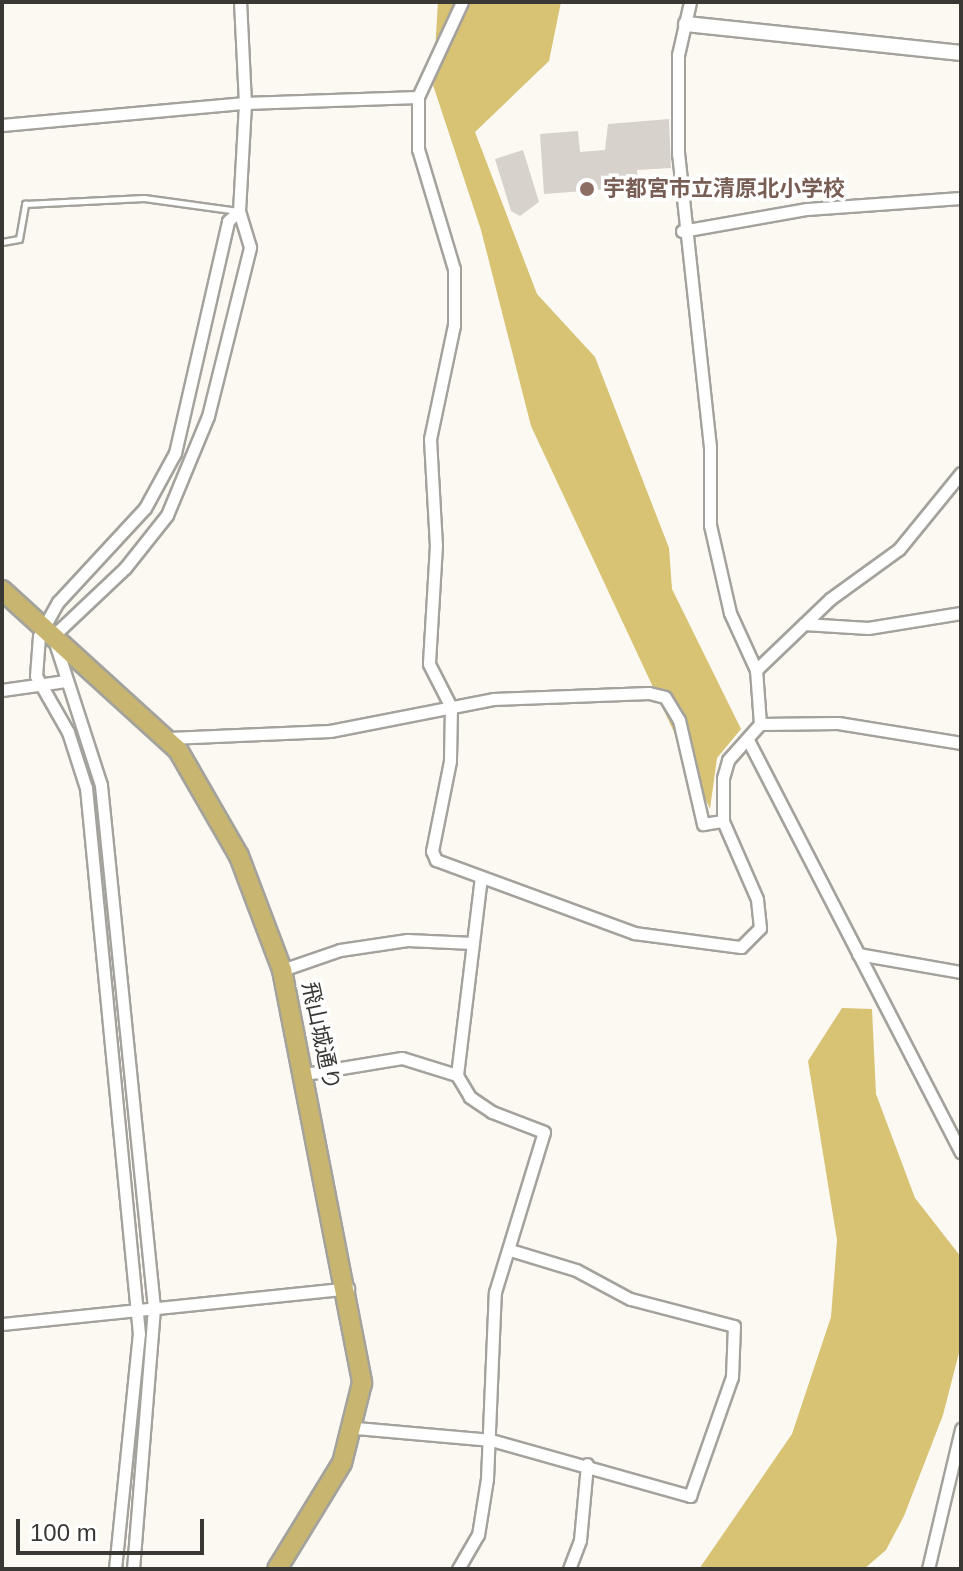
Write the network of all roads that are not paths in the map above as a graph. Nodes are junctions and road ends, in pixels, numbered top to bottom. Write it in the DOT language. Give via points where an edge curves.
graph roads {
  1 [pos="240,2"];
  2 [pos="453,2"];
  3 [pos="462,2"];
  4 [pos="690,2"];
  5 [pos="686,24"];
  6 [pos="451,31"];
  7 [pos="961,53"];
  8 [pos="418,97"];
  9 [pos="245,103"];
  10 [pos="2,125"];
  11 [pos="961,198"];
  12 [pos="239,211"];
  13 [pos="682,231"];
  14 [pos="2,242"];
  15 [pos="961,473"];
  16 [pos="2,590"];
  17 [pos="961,613"];
  18 [pos="804,624"];
  19 [pos="47,630"];
  20 [pos="756,670"];
  21 [pos="65,681"];
  22 [pos="41,684"];
  23 [pos="2,690"];
  24 [pos="451,707"];
  25 [pos="760,724"];
  26 [pos="169,738"];
  27 [pos="748,740"];
  28 [pos="961,743"];
  29 [pos="723,821"];
  30 [pos="481,877"];
  31 [pos="473,943"];
  32 [pos="858,954"];
  33 [pos="282,970"];
  34 [pos="961,972"];
  35 [pos="305,1074"];
  36 [pos="457,1075"];
  37 [pos="961,1152"];
  38 [pos="510,1250"];
  39 [pos="348,1288"];
  40 [pos="154,1308"];
  41 [pos="136,1310"];
  42 [pos="2,1324"];
  43 [pos="356,1428"];
  44 [pos="961,1429"];
  45 [pos="491,1440"];
  46 [pos="587,1464"];
  47 [pos="279,1568"];
  48 [pos="115,1569"];
  49 [pos="133,1569"];
  50 [pos="458,1569"];
  51 [pos="569,1569"];
  52 [pos="928,1569"];
  1 -- 9 [label="street"];
  2 -- 6 [label="street"];
  3 -- 6 [label="street"];
  4 -- 5 [label="street"];
  5 -- 7 [label="street"];
  5 -- 13 [label="street" via="676,86"];
  6 -- 8 [label="street"];
  8 -- 9 [label="street"];
  8 -- 24 [label="street" via="418,149 454,269 454,325 430,439 436,545 428,641 429,664"];
  9 -- 10 [label="street"];
  9 -- 12 [label="street"];
  11 -- 13 [label="street" via="807,209"];
  12 -- 14 [label="lane" via="144,198 25,204 19,239"];
  12 -- 19 [label="street" via="228,221 175,453 145,508"];
  12 -- 19 [label="street" via="250,233 247,265 190,475 146,545"];
  13 -- 20 [label="street" via="710,447 715,553"];
  15 -- 18 [label="street" via="899,549"];
  16 -- 19 [label="highway, 飛山城通り"];
  17 -- 18 [label="street" via="868,628"];
  18 -- 20 [label="street"];
  19 -- 21 [label="street"];
  19 -- 22 [label="street"];
  19 -- 26 [label="highway, 飛山城通り"];
  20 -- 25 [label="street"];
  21 -- 22 [label="street"];
  21 -- 40 [label="street" via="101,785"];
  22 -- 23 [label="street"];
  22 -- 41 [label="street" via="68,732 86,788"];
  24 -- 26 [label="street" via="330,731"];
  24 -- 29 [label="street" via="617,693 665,697 679,720 703,824"];
  24 -- 30 [label="street" via="450,761 432,851 436,860"];
  25 -- 27 [label="street"];
  25 -- 28 [label="street" via="838,723"];
  26 -- 33 [label="highway, 飛山城通り" via="239,856"];
  27 -- 29 [label="street" via="728,760"];
  27 -- 32 [label="street"];
  29 -- 30 [label="street" via="757,899 760,928 741,947 634,933"];
  30 -- 31 [label="street"];
  31 -- 33 [label="street" via="407,940 340,950"];
  31 -- 36 [label="street"];
  32 -- 34 [label="street"];
  32 -- 37 [label="street"];
  33 -- 35 [label="highway, 飛山城通り"];
  35 -- 36 [label="street" via="402,1058"];
  35 -- 39 [label="highway, 飛山城通り"];
  36 -- 38 [label="street" via="470,1097 492,1112 544,1132"];
  38 -- 45 [label="street" via="495,1292"];
  38 -- 46 [label="street" via="576,1270 630,1299 734,1326 732,1377 690,1496"];
  39 -- 40 [label="street"];
  39 -- 43 [label="highway, 飛山城通り" via="360,1347"];
  40 -- 41 [label="street"];
  40 -- 49 [label="street"];
  41 -- 42 [label="street"];
  41 -- 48 [label="street"];
  43 -- 45 [label="street"];
  43 -- 47 [label="highway, 飛山城通り" via="329,1489"];
  44 -- 52 [label="street"];
  45 -- 46 [label="street"];
  45 -- 50 [label="street" via="478,1535"];
  46 -- 51 [label="street" via="580,1540"];
}
